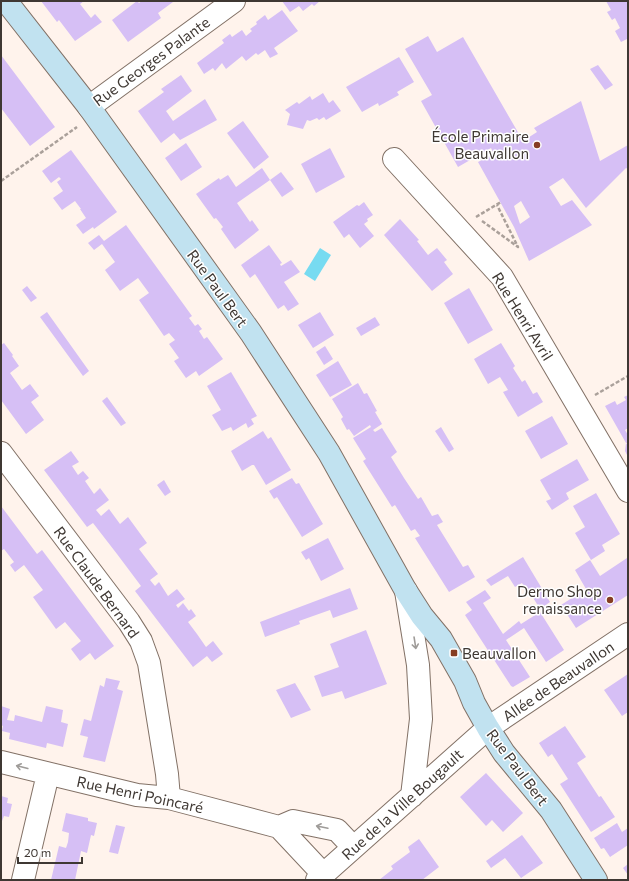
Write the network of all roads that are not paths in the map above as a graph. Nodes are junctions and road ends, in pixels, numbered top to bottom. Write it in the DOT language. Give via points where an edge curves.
graph roads {
  1 [pos="6,1"];
  2 [pos="234,1"];
  3 [pos="89,108"];
  4 [pos="394,159"];
  5 [pos="1,452"];
  6 [pos="626,483"];
  7 [pos="406,591"];
  8 [pos="628,634"];
  9 [pos="488,728"];
  10 [pos="1,762"];
  11 [pos="48,774"];
  12 [pos="412,796"];
  13 [pos="169,798"];
  14 [pos="279,827"];
  15 [pos="353,847"];
  16 [pos="320,877"];
  17 [pos="23,880"];
  18 [pos="596,880"];
  1 -- 3 [label="main road, Rue Paul Bert"];
  2 -- 3 [label="street, Rue Georges Palante"];
  3 -- 7 [label="main road, Rue Paul Bert" via="251,333 329,453"];
  4 -- 6 [label="street, Rue Henri Avril" via="502,277"];
  5 -- 13 [label="street, Rue Claude Bernard" via="141,641 149,663"];
  7 -- 9 [label="main road, Rue Paul Bert" via="441,639"];
  7 -- 12 [label="street, Rue Paul Bert, one-way" via="418,665 421,719"];
  8 -- 9 [label="street, Allée de Beauvallon"];
  9 -- 12 [label="street, Rue de la Ville Bougault"];
  9 -- 18 [label="main road, Rue Paul Bert" via="504,753 551,810"];
  11 -- 10 [label="street, Rue Henri Poincaré, one-way"];
  11 -- 13 [label="street, Rue Henri Poincaré" via="137,795"];
  11 -- 17 [label="street"];
  12 -- 15 [label="street, Rue de la Ville Bougault"];
  13 -- 14 [label="street, Rue Henri Poincaré"];
  15 -- 14 [label="street, Rue Henri Poincaré, one-way" via="337,830 293,821"];
  14 -- 16 [label="street"];
  15 -- 16 [label="street, Rue de la Ville Bougault"];
}
